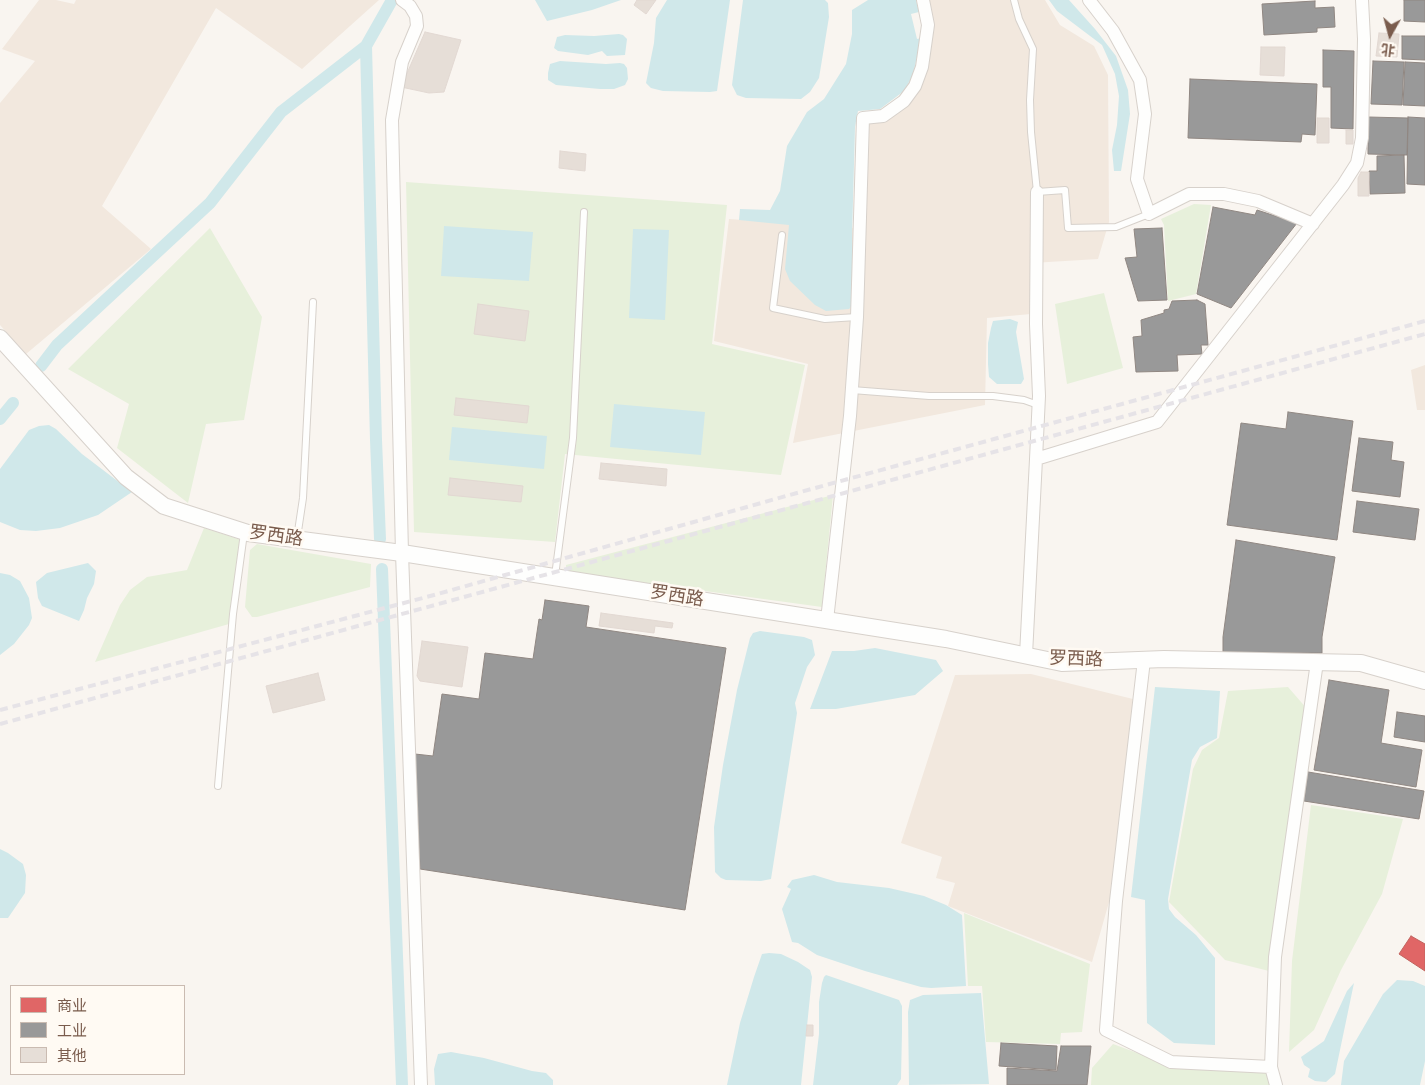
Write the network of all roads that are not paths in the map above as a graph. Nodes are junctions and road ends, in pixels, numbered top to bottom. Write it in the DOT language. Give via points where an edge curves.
graph roads {
  1 [pos="923,0"];
  2 [pos="1014,0"];
  3 [pos="1089,0"];
  4 [pos="1362,0"];
  5 [pos="406,3"];
  6 [pos="1038,192"];
  7 [pos="584,212"];
  8 [pos="1148,214"];
  9 [pos="1313,224"];
  10 [pos="782,235"];
  11 [pos="313,302"];
  12 [pos="856,317"];
  13 [pos="0,338"];
  14 [pos="852,390"];
  15 [pos="1038,405"];
  16 [pos="1036,459"];
  17 [pos="244,532"];
  18 [pos="297,539"];
  19 [pos="402,553"];
  20 [pos="554,577"];
  21 [pos="827,620"];
  22 [pos="1026,655"];
  23 [pos="1144,660"];
  24 [pos="1317,662"];
  25 [pos="1425,681"];
  26 [pos="218,786"];
  27 [pos="1271,1067"];
  28 [pos="420,1085"];
  29 [pos="1276,1085"];
  1 -- 12 [label="street" via="928,25 922,67 915,86 904,101 883,116 863,118"];
  2 -- 6 [label="lane" via="1033,49 1031,132"];
  3 -- 8 [label="street" via="1113,32 1140,80 1145,114 1137,180"];
  4 -- 9 [label="street" via="1362,138 1357,163"];
  5 -- 19 [label="street" via="416,16 417,26 402,62 392,120"];
  6 -- 8 [label="lane" via="1065,190 1068,228 1116,227"];
  6 -- 15 [label="street"];
  7 -- 20 [label="lane" via="573,438"];
  8 -- 9 [label="street" via="1189,194 1224,194 1258,201"];
  9 -- 16 [label="street" via="1157,422"];
  10 -- 12 [label="lane" via="773,308 825,318"];
  11 -- 18 [label="lane"];
  12 -- 14 [label="street"];
  13 -- 17 [label="street, 罗西路" via="126,477 164,506"];
  14 -- 15 [label="lane" via="929,396 993,396"];
  14 -- 21 [label="street"];
  15 -- 16 [label="street"];
  16 -- 22 [label="street"];
  17 -- 18 [label="street, 罗西路"];
  17 -- 26 [label="lane" via="233,614"];
  18 -- 19 [label="street, 罗西路"];
  19 -- 20 [label="street, 罗西路"];
  19 -- 28 [label="street"];
  20 -- 21 [label="street, 罗西路"];
  21 -- 22 [label="street, 罗西路"];
  22 -- 23 [label="street, 罗西路" via="1062,663"];
  23 -- 24 [label="street, 罗西路"];
  23 -- 27 [label="street" via="1116,901 1106,1030 1171,1062"];
  24 -- 25 [label="street, 罗西路" via="1361,664"];
  24 -- 27 [label="street" via="1275,957"];
  27 -- 29 [label="street"];
}
